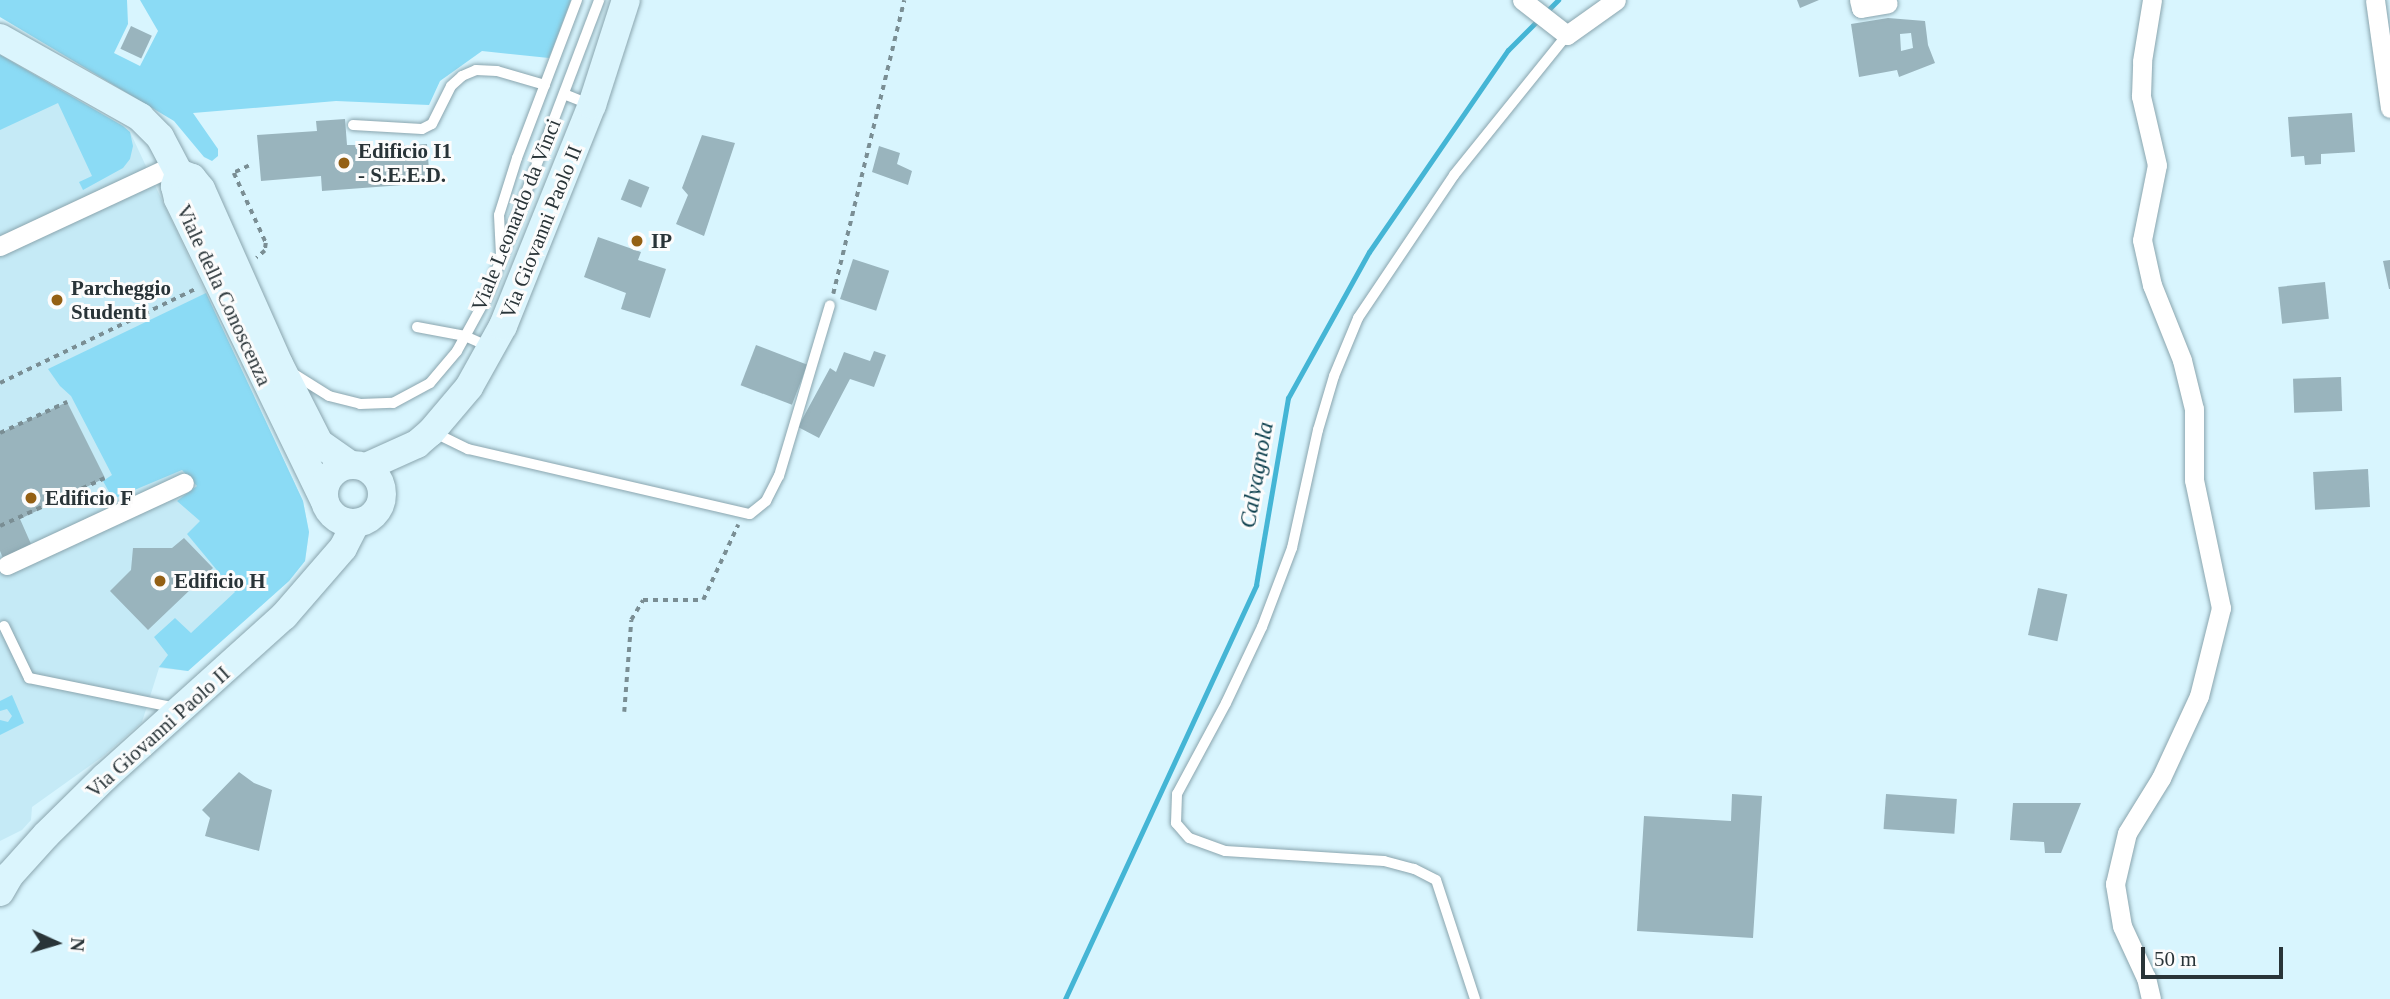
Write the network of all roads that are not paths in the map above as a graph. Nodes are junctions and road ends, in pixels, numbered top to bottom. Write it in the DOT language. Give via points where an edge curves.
graph roads {
  1 [pos="577,0"];
  2 [pos="599,0"];
  3 [pos="626,0"];
  4 [pos="1522,0"];
  5 [pos="1616,0"];
  6 [pos="1859,0"];
  7 [pos="2152,0"];
  8 [pos="2375,0"];
  9 [pos="1888,2"];
  10 [pos="1562,31"];
  11 [pos="0,38"];
  12 [pos="545,85"];
  13 [pos="564,94"];
  14 [pos="592,105"];
  15 [pos="2390,108"];
  16 [pos="353,125"];
  17 [pos="176,169"];
  18 [pos="0,246"];
  19 [pos="502,259"];
  20 [pos="830,305"];
  21 [pos="417,327"];
  22 [pos="478,342"];
  23 [pos="279,364"];
  24 [pos="424,438"];
  25 [pos="357,465"];
  26 [pos="184,483"];
  27 [pos="382,499"];
  28 [pos="326,504"];
  29 [pos="356,523"];
  30 [pos="7,565"];
  31 [pos="320,576"];
  32 [pos="4,626"];
  33 [pos="183,710"];
  34 [pos="36,846"];
  35 [pos="0,862"];
  36 [pos="0,892"];
  37 [pos="1475,999"];
  38 [pos="2151,999"];
  1 -- 12 [label="lane"];
  2 -- 13 [label="lane, Viale Leonardo da Vinci"];
  3 -- 14 [label="street, Via Giovanni Paolo II"];
  4 -- 10 [label="street"];
  5 -- 10 [label="street"];
  6 -- 9 [label="street" via="1861,8"];
  7 -- 38 [label="street" via="2141,96 2157,165 2142,240 2152,285 2182,360 2194,409 2194,481 2221,608 2199,696 2161,778 2127,833 2115,884 2122,926"];
  8 -- 15 [label="street"];
  10 -- 37 [label="lane" via="1454,175 1358,318 1321,419 1292,548 1252,649 1177,794 1176,823 1189,838 1225,851 1384,861 1436,880"];
  11 -- 17 [label="street" via="140,117 160,138"];
  12 -- 16 [label="lane" via="476,70 451,86 432,124 422,129"];
  12 -- 19 [label="lane" via="499,215"];
  13 -- 14 [label="lane"];
  13 -- 19 [label="lane, Viale Leonardo da Vinci"];
  14 -- 22 [label="street, Via Giovanni Paolo II" via="503,326"];
  17 -- 18 [label="street"];
  17 -- 23 [label="street, Viale della Conoscenza" via="201,189"];
  17 -- 28 [label="street, Viale della Conoscenza" via="178,199"];
  19 -- 22 [label="lane, Viale Leonardo da Vinci" via="486,298"];
  20 -- 24 [label="lane" via="779,476 758,511 743,513"];
  21 -- 22 [label="lane"];
  22 -- 23 [label="lane, Viale Leonardo da Vinci" via="457,351 430,383 393,403 360,404 329,396"];
  22 -- 24 [label="street, Via Giovanni Paolo II" via="468,387"];
  23 -- 25 [label="street, Viale della Conoscenza" via="319,443"];
  24 -- 25 [label="street, Via Giovanni Paolo II"];
  24 -- 27 [label="street, Via Giovanni Paolo II"];
  25 -- 27 [label="street" via="379,480"];
  25 -- 28 [label="street" via="332,472 324,490"];
  26 -- 30 [label="street"];
  27 -- 29 [label="street" via="373,515"];
  28 -- 29 [label="street" via="339,520"];
  28 -- 31 [label="street"];
  29 -- 31 [label="street, Via Giovanni Paolo II"];
  31 -- 33 [label="street, Via Giovanni Paolo II"];
  32 -- 33 [label="lane" via="29,678"];
  33 -- 34 [label="street, Via Giovanni Paolo II" via="105,777"];
  34 -- 35 [label="street"];
  34 -- 36 [label="street, Via Giovanni Paolo II"];
}
